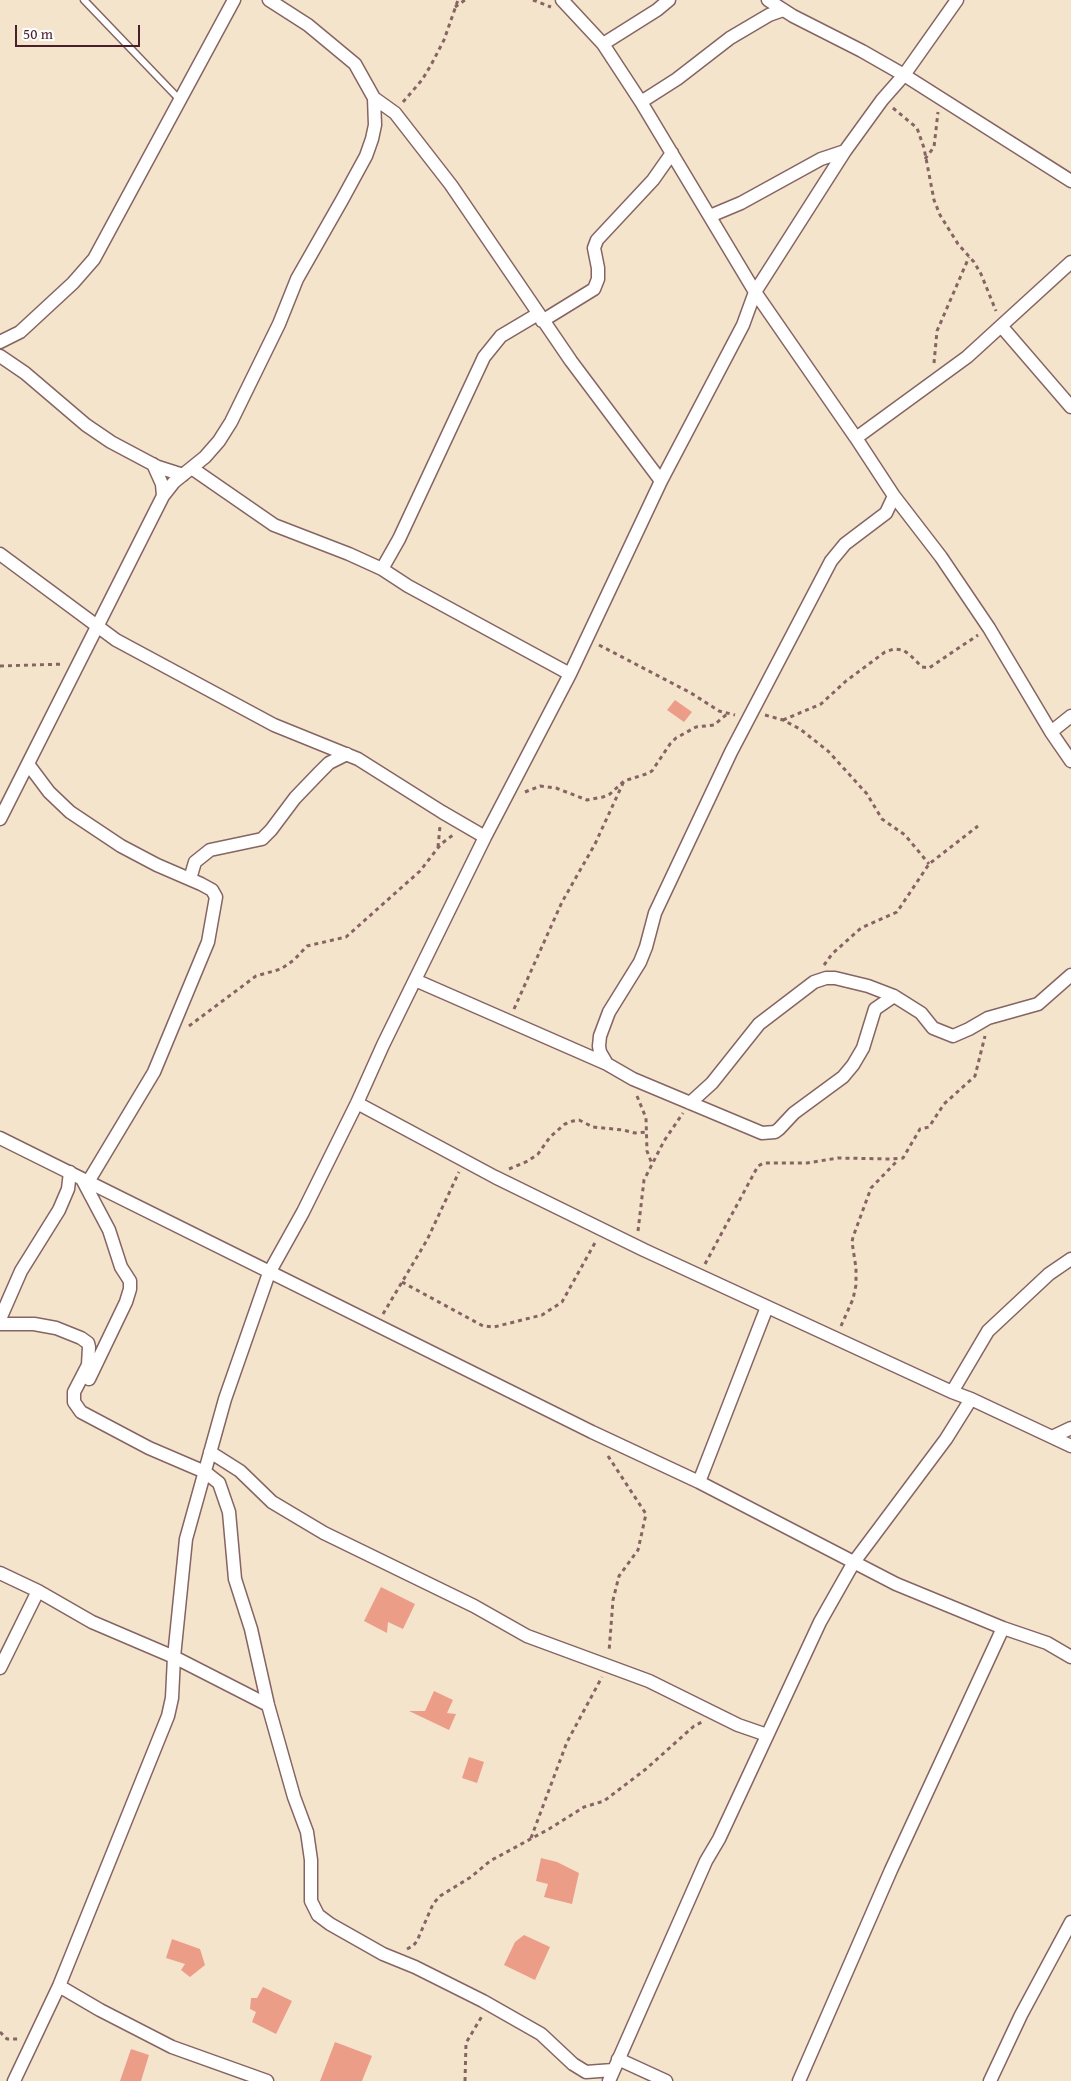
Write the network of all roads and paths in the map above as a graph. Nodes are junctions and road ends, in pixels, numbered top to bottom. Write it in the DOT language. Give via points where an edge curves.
graph roads {
  1 [pos="84,0"];
  2 [pos="234,0"];
  3 [pos="268,0"];
  4 [pos="458,0"];
  5 [pos="465,0"];
  6 [pos="562,0"];
  7 [pos="669,0"];
  8 [pos="768,0"];
  9 [pos="957,0"];
  10 [pos="454,7"];
  11 [pos="782,10"];
  12 [pos="602,44"];
  13 [pos="904,75"];
  14 [pos="938,96"];
  15 [pos="374,98"];
  16 [pos="180,100"];
  17 [pos="882,100"];
  18 [pos="642,102"];
  19 [pos="395,112"];
  20 [pos="845,151"];
  21 [pos="672,153"];
  22 [pos="925,159"];
  23 [pos="1071,181"];
  24 [pos="710,216"];
  25 [pos="969,257"];
  26 [pos="1071,262"];
  27 [pos="755,292"];
  28 [pos="540,318"];
  29 [pos="1002,327"];
  30 [pos="0,342"];
  31 [pos="0,356"];
  32 [pos="933,383"];
  33 [pos="1071,407"];
  34 [pos="856,438"];
  35 [pos="152,464"];
  36 [pos="188,472"];
  37 [pos="661,480"];
  38 [pos="163,496"];
  39 [pos="894,496"];
  40 [pos="0,554"];
  41 [pos="382,569"];
  42 [pos="98,626"];
  43 [pos="990,628"];
  44 [pos="587,639"];
  45 [pos="82,658"];
  46 [pos="0,666"];
  47 [pos="570,674"];
  48 [pos="727,714"];
  49 [pos="751,714"];
  50 [pos="1071,716"];
  51 [pos="783,720"];
  52 [pos="1051,732"];
  53 [pos="347,754"];
  54 [pos="1071,761"];
  55 [pos="28,764"];
  56 [pos="624,781"];
  57 [pos="503,804"];
  58 [pos="0,819"];
  59 [pos="978,826"];
  60 [pos="469,828"];
  61 [pos="485,837"];
  62 [pos="929,864"];
  63 [pos="190,879"];
  64 [pos="1071,975"];
  65 [pos="416,980"];
  66 [pos="814,982"];
  67 [pos="894,996"];
  68 [pos="988,1018"];
  69 [pos="508,1021"];
  70 [pos="187,1027"];
  71 [pos="607,1064"];
  72 [pos="630,1077"];
  73 [pos="357,1103"];
  74 [pos="690,1103"];
  75 [pos="647,1132"];
  76 [pos="0,1138"];
  77 [pos="899,1159"];
  78 [pos="464,1160"];
  79 [pos="652,1165"];
  80 [pos="70,1172"];
  81 [pos="495,1176"];
  82 [pos="85,1180"];
  83 [pos="602,1230"];
  84 [pos="644,1250"];
  85 [pos="1071,1259"];
  86 [pos="269,1273"];
  87 [pos="699,1276"];
  88 [pos="402,1282"];
  89 [pos="767,1307"];
  90 [pos="0,1319"];
  91 [pos="0,1324"];
  92 [pos="376,1325"];
  93 [pos="837,1339"];
  94 [pos="952,1392"];
  95 [pos="971,1398"];
  96 [pos="74,1402"];
  97 [pos="1071,1428"];
  98 [pos="592,1432"];
  99 [pos="1052,1437"];
  100 [pos="1071,1446"];
  101 [pos="210,1452"];
  102 [pos="205,1472"];
  103 [pos="699,1482"];
  104 [pos="854,1562"];
  105 [pos="0,1573"];
  106 [pos="38,1592"];
  107 [pos="1004,1628"];
  108 [pos="174,1657"];
  109 [pos="1071,1657"];
  110 [pos="609,1665"];
  111 [pos="0,1668"];
  112 [pos="268,1705"];
  113 [pos="718,1714"];
  114 [pos="767,1735"];
  115 [pos="530,1838"];
  116 [pos="1071,1922"];
  117 [pos="387,1956"];
  118 [pos="59,1986"];
  119 [pos="482,2001"];
  120 [pos="613,2070"];
  121 [pos="14,2081"];
  122 [pos="267,2081"];
  123 [pos="465,2081"];
  124 [pos="666,2081"];
  125 [pos="799,2081"];
  126 [pos="990,2081"];
  1 -- 16 [label="lane"];
  2 -- 16 [label="street"];
  3 -- 15 [label="street" via="308,25 355,64"];
  4 -- 10 [label="path"];
  5 -- 10 [label="path"];
  6 -- 12 [label="street"];
  7 -- 12 [label="street"];
  8 -- 11 [label="street"];
  9 -- 13 [label="street"];
  10 -- 19 [label="path" via="444,40 431,65"];
  11 -- 13 [label="street"];
  11 -- 18 [label="street" via="730,38 678,79"];
  12 -- 18 [label="street"];
  13 -- 14 [label="street"];
  13 -- 17 [label="street"];
  14 -- 22 [label="path" via="936,140 934,149"];
  14 -- 23 [label="street"];
  15 -- 19 [label="street"];
  15 -- 36 [label="street" via="375,125 366,156 297,279 279,324 231,422 219,441"];
  16 -- 30 [label="street" via="94,259 20,332"];
  17 -- 20 [label="street"];
  17 -- 22 [label="path" via="917,128"];
  18 -- 21 [label="street"];
  19 -- 28 [label="street" via="451,185"];
  20 -- 24 [label="street" via="821,159 742,203"];
  20 -- 27 [label="street"];
  21 -- 24 [label="street"];
  21 -- 28 [label="street" via="653,180 598,240 594,248 598,268 594,289"];
  22 -- 25 [label="path" via="940,214"];
  24 -- 27 [label="street"];
  25 -- 29 [label="path" via="981,274"];
  25 -- 32 [label="path" via="937,331"];
  26 -- 29 [label="street"];
  27 -- 34 [label="street"];
  27 -- 37 [label="street" via="742,325"];
  28 -- 37 [label="street"];
  28 -- 41 [label="street" via="501,336 484,357"];
  29 -- 32 [label="street"];
  29 -- 33 [label="street"];
  31 -- 35 [label="street" via="86,425"];
  32 -- 34 [label="street"];
  34 -- 39 [label="street"];
  35 -- 36 [label="street"];
  35 -- 38 [label="street" via="162,484"];
  36 -- 38 [label="street"];
  36 -- 41 [label="street" via="274,525"];
  37 -- 44 [label="street"];
  38 -- 42 [label="street"];
  39 -- 43 [label="street"];
  39 -- 49 [label="street" via="886,514 845,544 831,561"];
  40 -- 42 [label="street"];
  41 -- 47 [label="street"];
  42 -- 45 [label="street"];
  42 -- 53 [label="street" via="153,661 274,724"];
  43 -- 51 [label="path" via="929,668 922,667 903,650 885,652 821,704"];
  43 -- 52 [label="street"];
  44 -- 47 [label="street"];
  44 -- 48 [label="path"];
  45 -- 46 [label="path" via="68,663"];
  45 -- 55 [label="street"];
  47 -- 57 [label="street"];
  48 -- 49 [label="path"];
  48 -- 56 [label="path" via="714,725 696,727 676,738 652,771"];
  49 -- 51 [label="path"];
  49 -- 71 [label="street" via="667,885 650,925 640,962 609,1012 599,1046"];
  50 -- 52 [label="street"];
  51 -- 62 [label="path" via="814,738 828,751 867,794 882,819 916,845"];
  52 -- 54 [label="street"];
  53 -- 60 [label="street"];
  53 -- 63 [label="street" via="319,772 262,838 210,850 195,862"];
  55 -- 58 [label="street"];
  55 -- 63 [label="street" via="49,792 70,812 130,851"];
  56 -- 57 [label="path" via="610,794 596,800 540,786"];
  56 -- 69 [label="path" via="595,844 562,902"];
  57 -- 61 [label="street"];
  59 -- 62 [label="path"];
  60 -- 61 [label="street"];
  60 -- 70 [label="path" via="450,836 420,871 346,936 307,946 282,969 256,976"];
  61 -- 65 [label="street"];
  62 -- 66 [label="path" via="897,912 861,928 848,938 826,962"];
  63 -- 82 [label="street" via="212,890 216,897 208,942 154,1072"];
  64 -- 68 [label="street" via="1038,1004"];
  65 -- 69 [label="street"];
  65 -- 73 [label="street"];
  66 -- 67 [label="street" via="835,978"];
  66 -- 74 [label="street" via="759,1024 712,1083"];
  67 -- 68 [label="street" via="920,1013 933,1028 953,1036"];
  67 -- 74 [label="street" via="875,1009 863,1048 848,1071 775,1132 756,1132"];
  68 -- 77 [label="path" via="975,1076 944,1104 928,1127 920,1128 903,1158"];
  69 -- 71 [label="street"];
  71 -- 72 [label="street"];
  72 -- 74 [label="street"];
  72 -- 75 [label="path" via="646,1118"];
  73 -- 78 [label="street"];
  73 -- 86 [label="street"];
  74 -- 79 [label="path"];
  75 -- 79 [label="path" via="647,1151"];
  75 -- 81 [label="path" via="636,1133 573,1121 555,1132 533,1158"];
  76 -- 80 [label="street"];
  77 -- 87 [label="path" via="838,1158 758,1166"];
  77 -- 93 [label="path" via="871,1188 853,1237 856,1285"];
  78 -- 81 [label="street"];
  78 -- 88 [label="path" via="427,1240"];
  79 -- 84 [label="path" via="644,1180 637,1230"];
  80 -- 82 [label="street"];
  80 -- 90 [label="street" via="68,1190 59,1210 21,1271"];
  81 -- 83 [label="street"];
  82 -- 86 [label="street"];
  82 -- 96 [label="street" via="109,1230 121,1266 130,1281 130,1289 93,1374"];
  83 -- 84 [label="street"];
  83 -- 88 [label="path" via="568,1296 542,1315 494,1327 483,1326"];
  84 -- 87 [label="street"];
  85 -- 94 [label="street" via="1049,1274 988,1331"];
  86 -- 92 [label="street"];
  86 -- 101 [label="street"];
  87 -- 89 [label="street"];
  88 -- 92 [label="path"];
  89 -- 93 [label="street"];
  89 -- 103 [label="street"];
  91 -- 96 [label="street" via="56,1328 88,1343 88,1365 74,1392"];
  92 -- 98 [label="street"];
  93 -- 94 [label="street"];
  94 -- 95 [label="street"];
  95 -- 99 [label="street"];
  95 -- 104 [label="street" via="946,1439"];
  96 -- 102 [label="street" via="81,1412 104,1426"];
  97 -- 99 [label="street"];
  98 -- 103 [label="street"];
  98 -- 110 [label="path" via="646,1514 638,1550 619,1576 613,1600"];
  99 -- 100 [label="street"];
  101 -- 102 [label="street"];
  101 -- 110 [label="street" via="240,1471 272,1502 324,1533 528,1636"];
  102 -- 108 [label="street" via="186,1540"];
  102 -- 112 [label="street" via="219,1483 229,1512 235,1579 248,1616"];
  103 -- 104 [label="street"];
  104 -- 107 [label="street" via="896,1584"];
  104 -- 114 [label="street" via="820,1622"];
  105 -- 106 [label="street"];
  106 -- 108 [label="street" via="92,1622"];
  106 -- 111 [label="street"];
  107 -- 109 [label="street" via="1047,1643"];
  107 -- 125 [label="street" via="891,1870"];
  108 -- 112 [label="street"];
  108 -- 118 [label="street" via="172,1698 164,1729"];
  110 -- 113 [label="street"];
  110 -- 115 [label="path" via="567,1742"];
  112 -- 117 [label="street" via="307,1832 312,1906 330,1924"];
  113 -- 114 [label="street"];
  113 -- 115 [label="path" via="694,1726 604,1801 584,1808"];
  114 -- 120 [label="street" via="706,1861"];
  115 -- 117 [label="path" via="440,1896 413,1946"];
  116 -- 126 [label="street"];
  117 -- 119 [label="street"];
  118 -- 121 [label="street"];
  118 -- 122 [label="street" via="172,2047"];
  119 -- 120 [label="street" via="541,2034 586,2072"];
  119 -- 123 [label="path" via="482,2016 465,2047"];
  120 -- 124 [label="street"];
}
